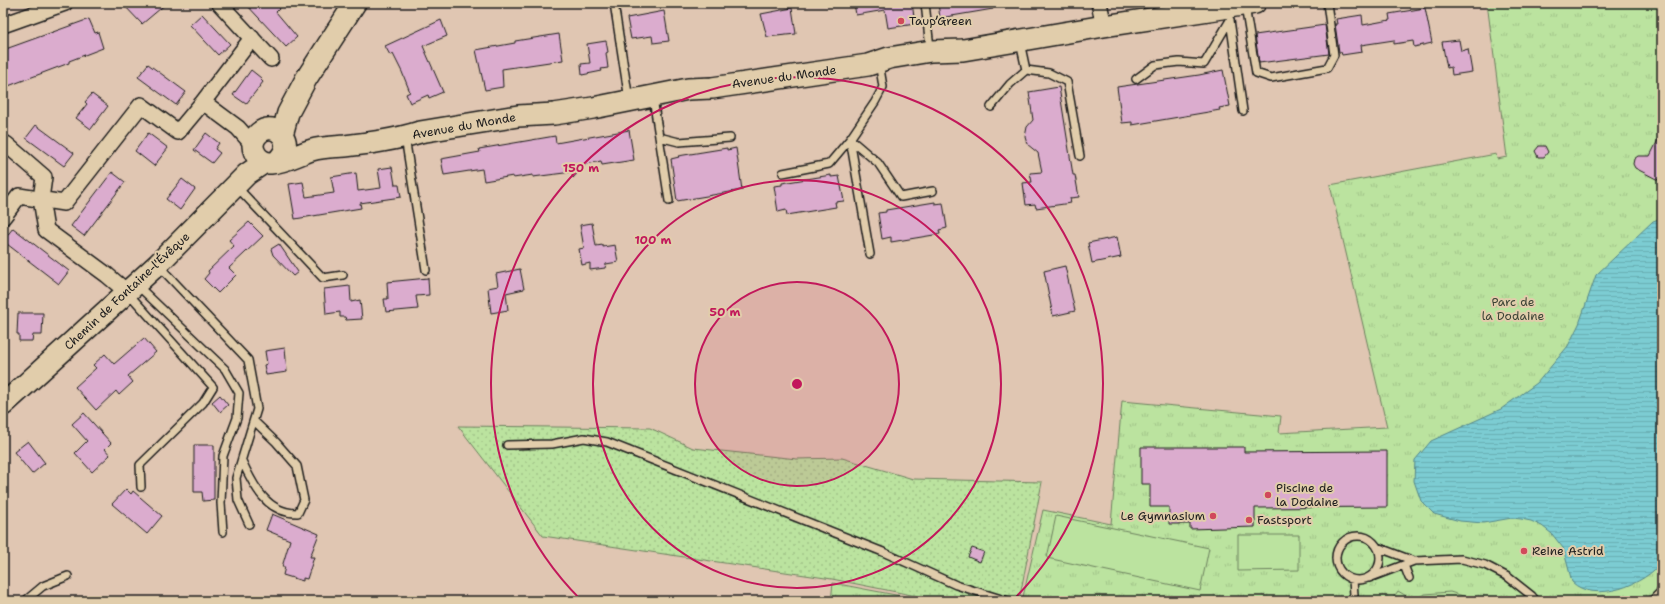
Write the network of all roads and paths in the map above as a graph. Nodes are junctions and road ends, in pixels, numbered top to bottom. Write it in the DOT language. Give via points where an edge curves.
graph roads {
  1 [pos="64,3"];
  2 [pos="219,3"];
  3 [pos="355,3"];
  4 [pos="614,3"];
  5 [pos="925,3"];
  6 [pos="1099,3"];
  7 [pos="1327,3"];
  8 [pos="1239,9"];
  9 [pos="3,25"];
  10 [pos="1104,26"];
  11 [pos="252,38"];
  12 [pos="1020,41"];
  13 [pos="931,51"];
  14 [pos="271,59"];
  15 [pos="879,61"];
  16 [pos="1026,70"];
  17 [pos="1136,79"];
  18 [pos="653,95"];
  19 [pos="629,101"];
  20 [pos="203,102"];
  21 [pos="991,107"];
  22 [pos="1243,111"];
  23 [pos="405,137"];
  24 [pos="659,137"];
  25 [pos="730,138"];
  26 [pos="850,139"];
  27 [pos="3,145"];
  28 [pos="268,145"];
  29 [pos="1080,156"];
  30 [pos="783,174"];
  31 [pos="241,180"];
  32 [pos="933,191"];
  33 [pos="41,199"];
  34 [pos="668,200"];
  35 [pos="3,217"];
  36 [pos="870,254"];
  37 [pos="158,264"];
  38 [pos="426,270"];
  39 [pos="344,275"];
  40 [pos="132,288"];
  41 [pos="3,405"];
  42 [pos="254,420"];
  43 [pos="507,445"];
  44 [pos="242,461"];
  45 [pos="141,487"];
  46 [pos="249,524"];
  47 [pos="223,532"];
  48 [pos="1377,547"];
  49 [pos="1414,561"];
  50 [pos="1404,565"];
  51 [pos="68,576"];
  52 [pos="1369,578"];
  53 [pos="1353,580"];
  54 [pos="1410,582"];
  55 [pos="1662,596"];
  56 [pos="25,601"];
  57 [pos="1008,601"];
  58 [pos="1350,601"];
  59 [pos="1536,601"];
  60 [pos="1657,601"];
  1 -- 9 [label="street"];
  2 -- 11 [label="street"];
  3 -- 28 [label="street" via="306,79"];
  4 -- 19 [label="lane"];
  5 -- 13 [label="lane"];
  6 -- 10 [label="street"];
  7 -- 8 [label="lane" via="1334,55 1327,68 1271,78 1256,73"];
  8 -- 10 [label="street, Avenue du Monde"];
  8 -- 17 [label="lane" via="1204,64 1179,62 1155,65"];
  8 -- 22 [label="lane"];
  10 -- 12 [label="street, Avenue du Monde"];
  11 -- 14 [label="street"];
  11 -- 20 [label="street"];
  12 -- 13 [label="street, Avenue du Monde" via="963,50"];
  12 -- 16 [label="lane"];
  13 -- 15 [label="street, Avenue du Monde"];
  15 -- 18 [label="street, Avenue du Monde" via="860,66"];
  15 -- 26 [label="lane" via="883,87"];
  16 -- 21 [label="lane" via="1010,84"];
  16 -- 29 [label="lane" via="1048,73 1067,82"];
  18 -- 19 [label="street, Avenue du Monde"];
  18 -- 24 [label="lane"];
  19 -- 23 [label="street, Avenue du Monde" via="554,114 510,117 420,132"];
  20 -- 28 [label="street" via="238,128"];
  20 -- 33 [label="street" via="178,132 141,104 64,203"];
  23 -- 28 [label="street, Avenue du Monde" via="312,150 292,158"];
  23 -- 38 [label="lane"];
  24 -- 25 [label="lane" via="679,142"];
  24 -- 34 [label="lane"];
  26 -- 30 [label="lane" via="829,164"];
  26 -- 32 [label="lane" via="878,164 901,197"];
  26 -- 36 [label="lane"];
  27 -- 33 [label="street" via="6,144 44,177"];
  28 -- 31 [label="street"];
  31 -- 37 [label="street, Chemin de Fontaine-l'Évêque"];
  31 -- 39 [label="lane" via="323,278"];
  33 -- 35 [label="street" via="19,196"];
  33 -- 40 [label="street" via="46,230 107,275"];
  37 -- 40 [label="street, Chemin de Fontaine-l'Évêque"];
  37 -- 42 [label="lane" via="248,360 257,409"];
  40 -- 41 [label="street, Chemin de Fontaine-l'Évêque"];
  40 -- 45 [label="lane" via="213,387 203,404 140,465"];
  40 -- 47 [label="lane" via="225,369 239,393 237,418 223,456"];
  42 -- 44 [label="lane"];
  42 -- 44 [label="lane" via="297,466 304,500 298,513 287,513 272,505 255,487"];
  43 -- 57 [label="lane" via="552,444 584,438 607,442 883,552 956,585"];
  44 -- 46 [label="lane" via="236,478 238,500"];
  48 -- 49 [label="lane"];
  48 -- 52 [label="lane" via="1379,566"];
  48 -- 53 [label="lane" via="1372,541 1359,535 1350,537 1339,545 1335,560 1337,567 1346,578"];
  49 -- 50 [label="lane"];
  49 -- 59 [label="lane" via="1462,559 1485,565 1508,577"];
  50 -- 52 [label="lane"];
  50 -- 54 [label="lane"];
  51 -- 56 [label="lane" via="43,586"];
  52 -- 53 [label="lane"];
  53 -- 58 [label="lane" via="1354,595"];
  55 -- 60 [label="street"];
}
